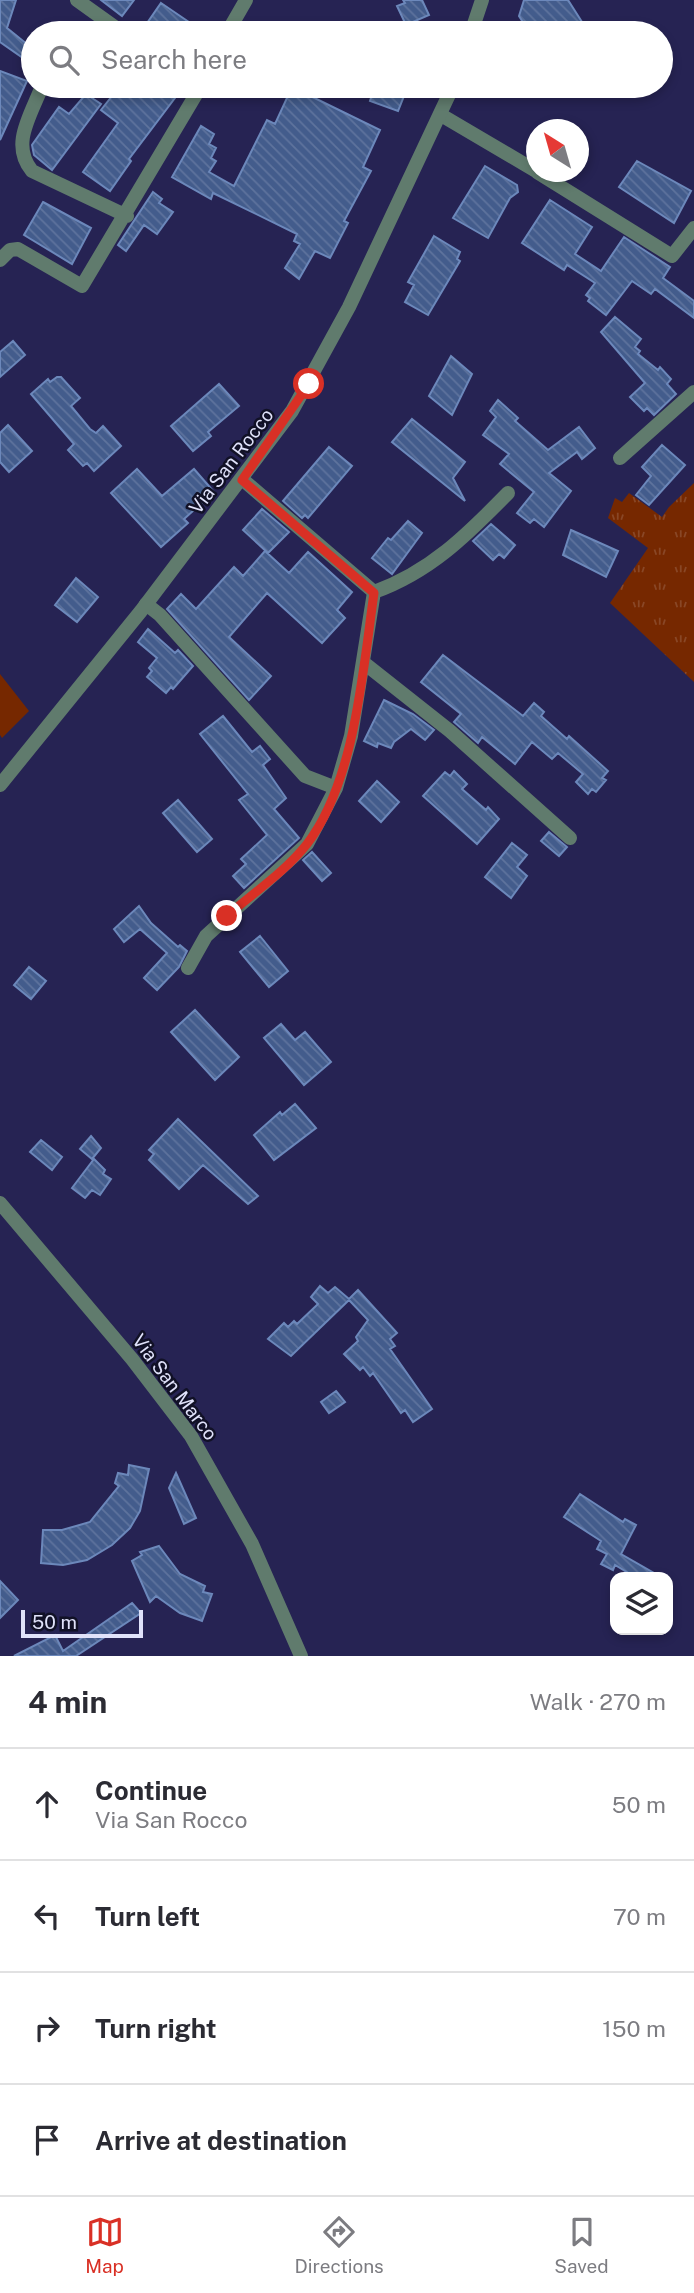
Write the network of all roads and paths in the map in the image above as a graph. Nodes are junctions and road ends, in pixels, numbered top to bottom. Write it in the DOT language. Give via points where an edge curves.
graph roads {
  1 [pos="77,0"];
  2 [pos="246,0"];
  3 [pos="482,0"];
  4 [pos="106,21"];
  5 [pos="235,21"];
  6 [pos="475,21"];
  7 [pos="38,98"];
  8 [pos="193,98"];
  9 [pos="448,98"];
  10 [pos="441,115"];
  11 [pos="526,165"];
  12 [pos="554,182"];
  13 [pos="127,216"];
  14 [pos="694,228"];
  15 [pos="0,260"];
  16 [pos="694,392"];
  17 [pos="620,458"];
  18 [pos="242,480"];
  19 [pos="508,493"];
  20 [pos="374,593"];
  21 [pos="146,604"];
  22 [pos="364,663"];
  23 [pos="0,785"];
  24 [pos="336,788"];
  25 [pos="570,838"];
  26 [pos="188,968"];
  27 [pos="0,1203"];
  28 [pos="301,1656"];
  1 -- 4 [label="street"];
  2 -- 5 [label="street"];
  3 -- 6 [label="street"];
  7 -- 13 [label="street" via="23,133 25,163 32,171"];
  8 -- 13 [label="street"];
  9 -- 10 [label="street, Via San Rocco"];
  10 -- 11 [label="street"];
  10 -- 18 [label="street, Via San Rocco" via="309,384"];
  12 -- 14 [label="street" via="672,256"];
  13 -- 15 [label="street" via="82,286 18,249"];
  16 -- 17 [label="street"];
  18 -- 20 [label="street"];
  18 -- 21 [label="street, Via San Rocco"];
  19 -- 20 [label="street" via="464,539 430,566"];
  20 -- 22 [label="street"];
  21 -- 23 [label="street, Via San Rocco"];
  21 -- 24 [label="street" via="305,776"];
  22 -- 24 [label="street"];
  22 -- 25 [label="street" via="450,731"];
  24 -- 26 [label="street" via="307,844 206,936"];
  27 -- 28 [label="street, Via San Marco" via="191,1436 252,1544"];
}
